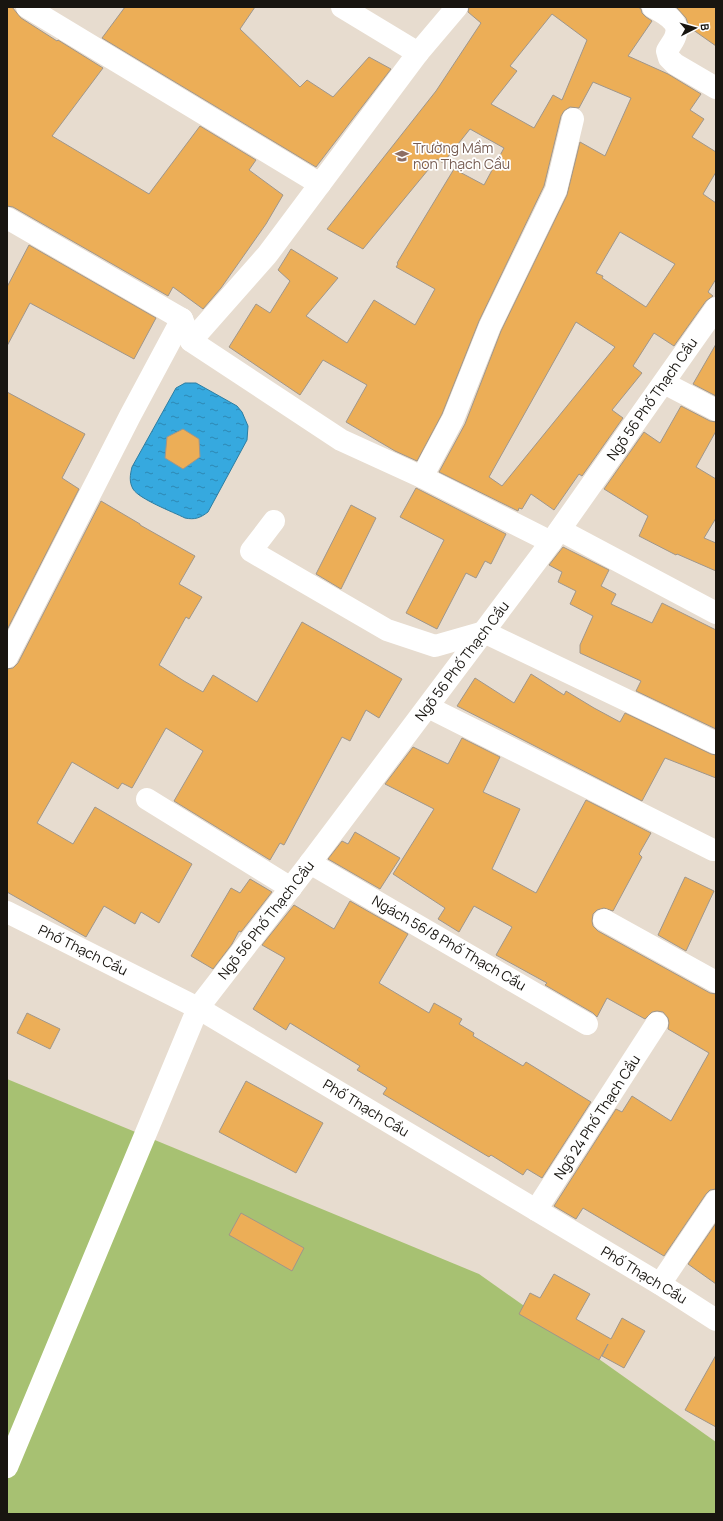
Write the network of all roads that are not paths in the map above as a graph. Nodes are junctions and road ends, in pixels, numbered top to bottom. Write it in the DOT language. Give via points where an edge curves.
graph roads {
  1 [pos="27,7"];
  2 [pos="342,7"];
  3 [pos="457,7"];
  4 [pos="653,7"];
  5 [pos="418,53"];
  6 [pos="716,88"];
  7 [pos="573,119"];
  8 [pos="320,184"];
  9 [pos="7,218"];
  10 [pos="716,308"];
  11 [pos="182,319"];
  12 [pos="191,341"];
  13 [pos="664,383"];
  14 [pos="716,410"];
  15 [pos="422,477"];
  16 [pos="274,520"];
  17 [pos="555,536"];
  18 [pos="716,614"];
  19 [pos="484,632"];
  20 [pos="7,657"];
  21 [pos="428,707"];
  22 [pos="716,743"];
  23 [pos="147,799"];
  24 [pos="713,850"];
  25 [pos="310,863"];
  26 [pos="291,888"];
  27 [pos="7,912"];
  28 [pos="604,920"];
  29 [pos="716,982"];
  30 [pos="198,1008"];
  31 [pos="657,1023"];
  32 [pos="587,1024"];
  33 [pos="716,1200"];
  34 [pos="536,1210"];
  35 [pos="660,1284"];
  36 [pos="716,1320"];
  37 [pos="7,1467"];
  1 -- 8 [label="street"];
  2 -- 5 [label="street"];
  3 -- 5 [label="street"];
  4 -- 6 [label="street" via="675,23 676,36 667,51 669,58"];
  5 -- 8 [label="street"];
  7 -- 15 [label="street" via="556,190 490,326 453,419"];
  8 -- 12 [label="street" via="267,255"];
  9 -- 11 [label="street"];
  10 -- 13 [label="street, Ngõ 56 Phố Thạch Cầu"];
  11 -- 12 [label="street"];
  11 -- 20 [label="street"];
  12 -- 15 [label="street" via="341,440"];
  13 -- 14 [label="street"];
  13 -- 17 [label="street, Ngõ 56 Phố Thạch Cầu"];
  15 -- 17 [label="street"];
  16 -- 19 [label="street" via="251,551 386,630 436,646"];
  17 -- 18 [label="street"];
  17 -- 19 [label="street, Ngõ 56 Phố Thạch Cầu"];
  19 -- 21 [label="street, Ngõ 56 Phố Thạch Cầu"];
  19 -- 22 [label="street"];
  21 -- 24 [label="street"];
  21 -- 25 [label="street, Ngõ 56 Phố Thạch Cầu"];
  23 -- 26 [label="street"];
  25 -- 26 [label="street, Ngõ 56 Phố Thạch Cầu"];
  25 -- 32 [label="street, Ngách 56/8 Phố Thạch Cầu"];
  26 -- 30 [label="street, Ngõ 56 Phố Thạch Cầu"];
  27 -- 30 [label="street, Phố Thạch Cầu"];
  28 -- 29 [label="street"];
  30 -- 34 [label="street, Phố Thạch Cầu"];
  30 -- 37 [label="street, Ngõ 56 Phố Thạch Cầu"];
  31 -- 34 [label="street, Ngõ 24 Phố Thạch Cầu"];
  33 -- 35 [label="street"];
  34 -- 35 [label="street, Phố Thạch Cầu"];
  35 -- 36 [label="street, Phố Thạch Cầu"];
}
